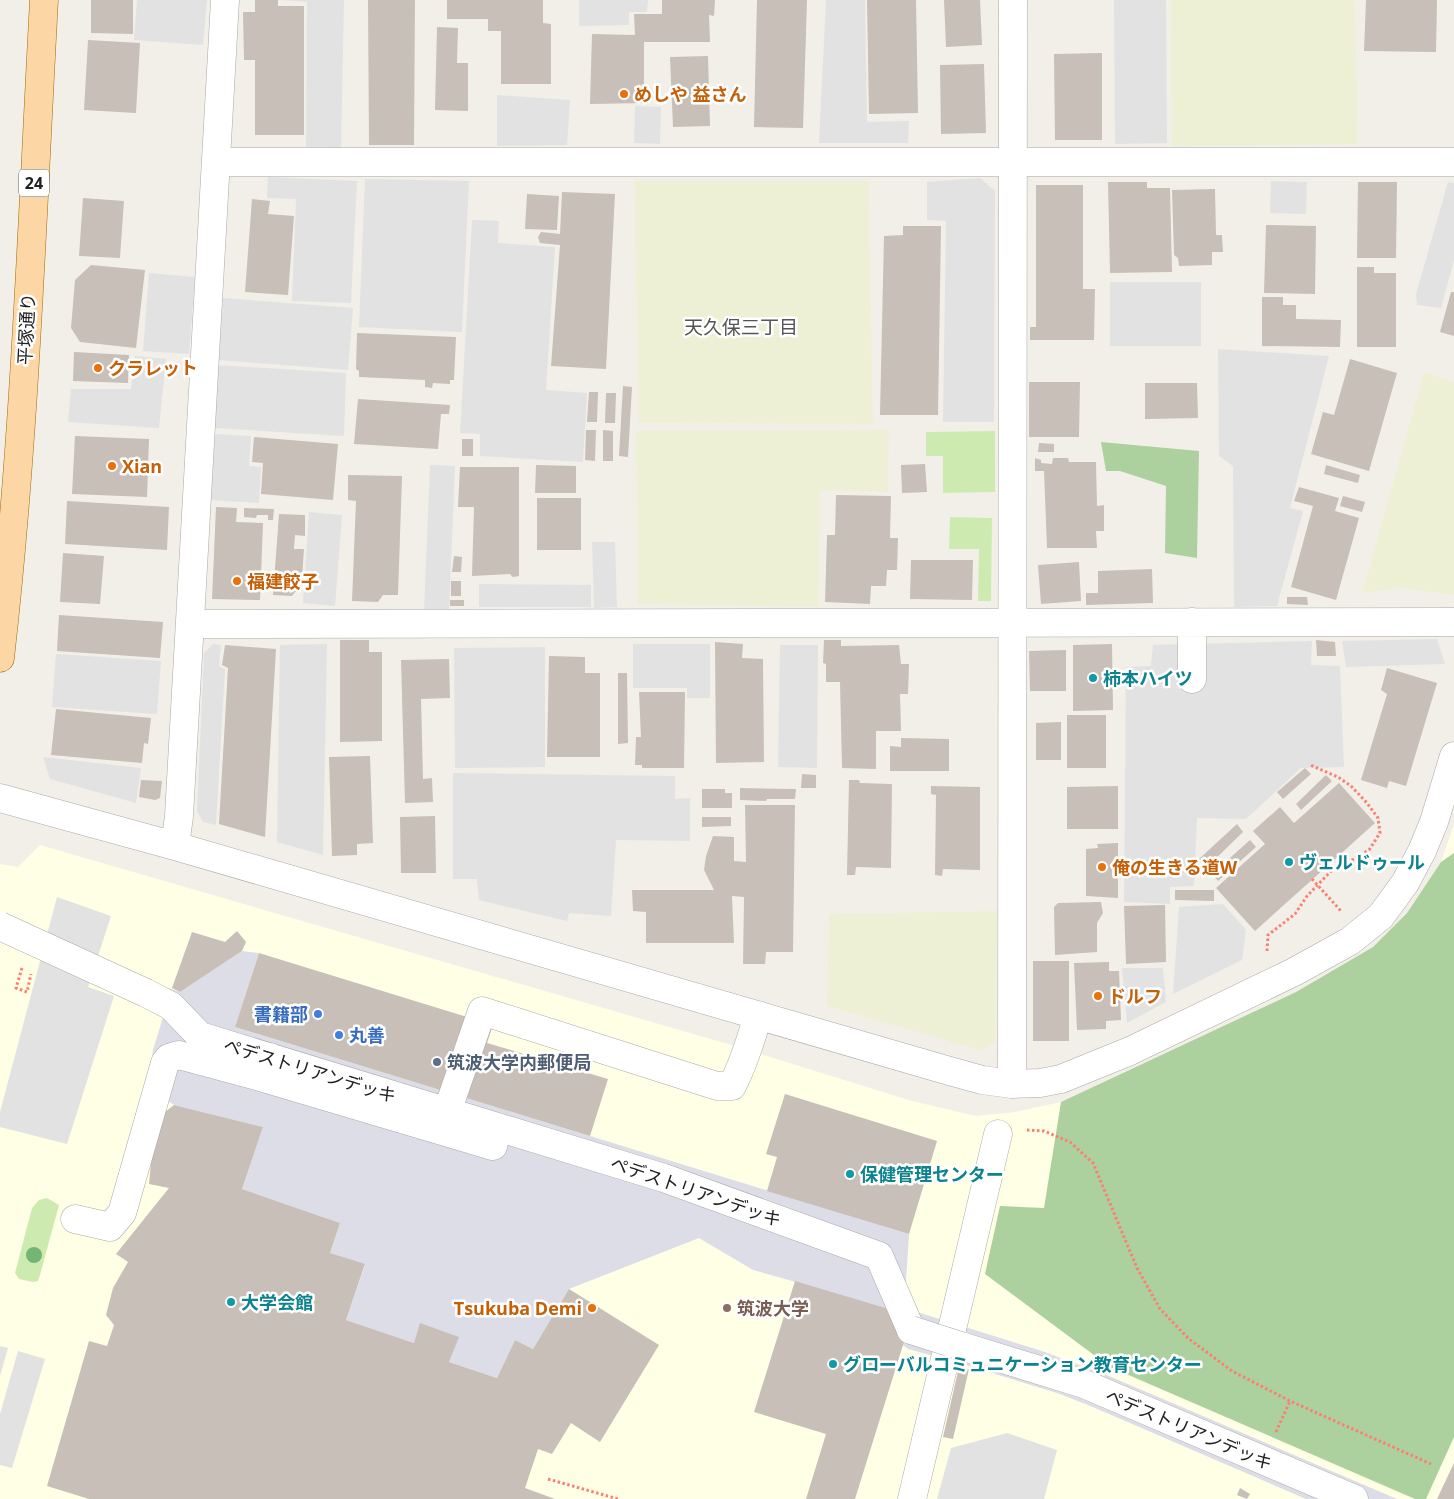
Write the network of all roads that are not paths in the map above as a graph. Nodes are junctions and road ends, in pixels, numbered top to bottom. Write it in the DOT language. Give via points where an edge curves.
graph roads {
  1 [pos="44,0"];
  2 [pos="225,0"];
  3 [pos="1013,0"];
  4 [pos="217,162"];
  5 [pos="1013,162"];
  6 [pos="1454,162"];
  7 [pos="1192,622"];
  8 [pos="1454,622"];
  9 [pos="1012,623"];
  10 [pos="190,624"];
  11 [pos="0,658"];
  12 [pos="1192,679"];
  13 [pos="1454,756"];
  14 [pos="0,798"];
  15 [pos="1444,827"];
  16 [pos="175,846"];
  17 [pos="0,926"];
  18 [pos="758,1015"];
  19 [pos="267,1068"];
  20 [pos="1012,1084"];
  21 [pos="447,1112"];
  22 [pos="498,1128"];
  23 [pos="998,1134"];
  24 [pos="75,1220"];
  25 [pos="912,1499"];
  26 [pos="1354,1499"];
  1 -- 11 [label="main road, 平塚通り / 24" via="24,367"];
  2 -- 4 [label="street"];
  3 -- 5 [label="street"];
  4 -- 5 [label="street"];
  4 -- 10 [label="street"];
  5 -- 6 [label="street"];
  5 -- 9 [label="street"];
  7 -- 8 [label="street"];
  7 -- 9 [label="street"];
  7 -- 12 [label="street"];
  9 -- 10 [label="street"];
  9 -- 20 [label="street"];
  10 -- 16 [label="street"];
  13 -- 15 [label="street"];
  14 -- 16 [label="street"];
  15 -- 20 [label="street" via="1422,851 1381,916 1350,941 1294,972 1130,1051 1061,1078"];
  16 -- 18 [label="street"];
  17 -- 19 [label="street, ペデストリアンデッキ, bridge" via="146,992 171,1006 200,1036"];
  18 -- 20 [label="street" via="982,1080"];
  18 -- 21 [label="street" via="741,1069 732,1086 717,1086 482,1011"];
  19 -- 21 [label="street, ペデストリアンデッキ"];
  19 -- 22 [label="street" via="493,1146"];
  19 -- 24 [label="street" via="179,1055 169,1058 164,1063 122,1213 110,1227"];
  21 -- 22 [label="street, ペデストリアンデッキ"];
  22 -- 26 [label="street, ペデストリアンデッキ, bridge" via="664,1178 879,1256 911,1330 1084,1384"];
  23 -- 25 [label="street"];
}
